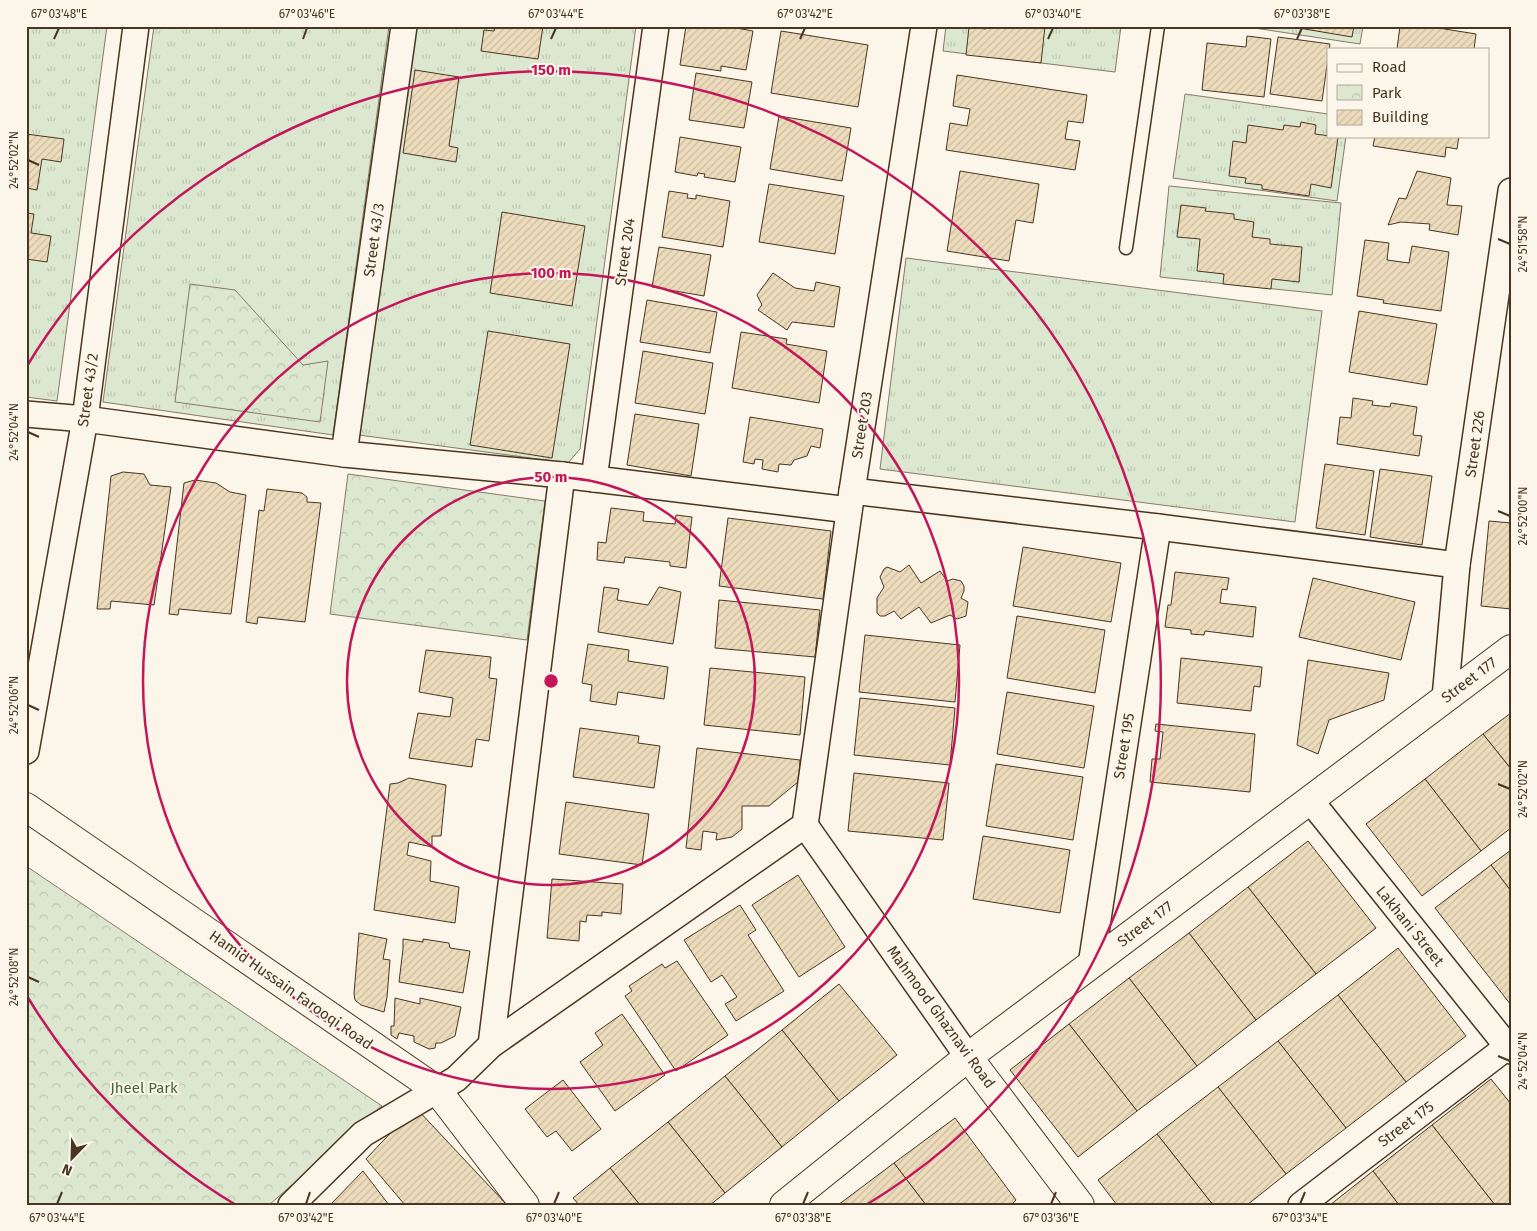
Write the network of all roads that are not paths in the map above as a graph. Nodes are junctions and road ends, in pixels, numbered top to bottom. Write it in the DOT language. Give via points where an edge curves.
graph roads {
  1 [pos="136,26"];
  2 [pos="404,26"];
  3 [pos="656,26"];
  4 [pos="924,26"];
  5 [pos="1158,26"];
  6 [pos="1511,191"];
  7 [pos="1126,248"];
  8 [pos="26,414"];
  9 [pos="85,419"];
  10 [pos="344,454"];
  11 [pos="562,475"];
  12 [pos="594,479"];
  13 [pos="850,501"];
  14 [pos="1158,527"];
  15 [pos="1457,566"];
  16 [pos="1511,648"];
  17 [pos="1446,698"];
  18 [pos="26,751"];
  19 [pos="1310,800"];
  20 [pos="26,807"];
  21 [pos="805,825"];
  22 [pos="1091,965"];
  23 [pos="491,1045"];
  24 [pos="1510,1047"];
  25 [pos="968,1057"];
  26 [pos="437,1090"];
  27 [pos="291,1205"];
  28 [pos="525,1205"];
  29 [pos="784,1205"];
  30 [pos="1080,1205"];
  31 [pos="1301,1205"];
  1 -- 9 [label="street, Street 43/2"];
  2 -- 10 [label="street, Street 43/3"];
  3 -- 12 [label="street, Street 204"];
  4 -- 13 [label="street, Street 203"];
  5 -- 7 [label="lane"];
  6 -- 15 [label="street, Street 226"];
  8 -- 9 [label="street"];
  9 -- 10 [label="street"];
  9 -- 18 [label="street, Street 43/2"];
  10 -- 11 [label="street"];
  11 -- 12 [label="street"];
  11 -- 23 [label="street"];
  12 -- 13 [label="street"];
  13 -- 14 [label="street"];
  13 -- 21 [label="street, Street 203"];
  14 -- 15 [label="street"];
  14 -- 22 [label="street, Street 195"];
  15 -- 17 [label="street, Street 226"];
  16 -- 17 [label="street, Street 177"];
  17 -- 19 [label="street, Street 177"];
  19 -- 22 [label="street, Street 177"];
  19 -- 24 [label="street, Lakhani Street"];
  20 -- 26 [label="street, Hamid Hussain Farooqi Road"];
  21 -- 23 [label="street"];
  21 -- 25 [label="street, Mahmood Ghaznavi Road"];
  22 -- 25 [label="street, Street 177"];
  23 -- 26 [label="street" via="456,1079"];
  24 -- 31 [label="street, Street 175"];
  25 -- 29 [label="street, Street 177"];
  25 -- 30 [label="street, Mahmood Ghaznavi Road"];
  26 -- 27 [label="street" via="363,1134"];
  26 -- 28 [label="street, Hamid Hussain Farooqi Road"];
}
